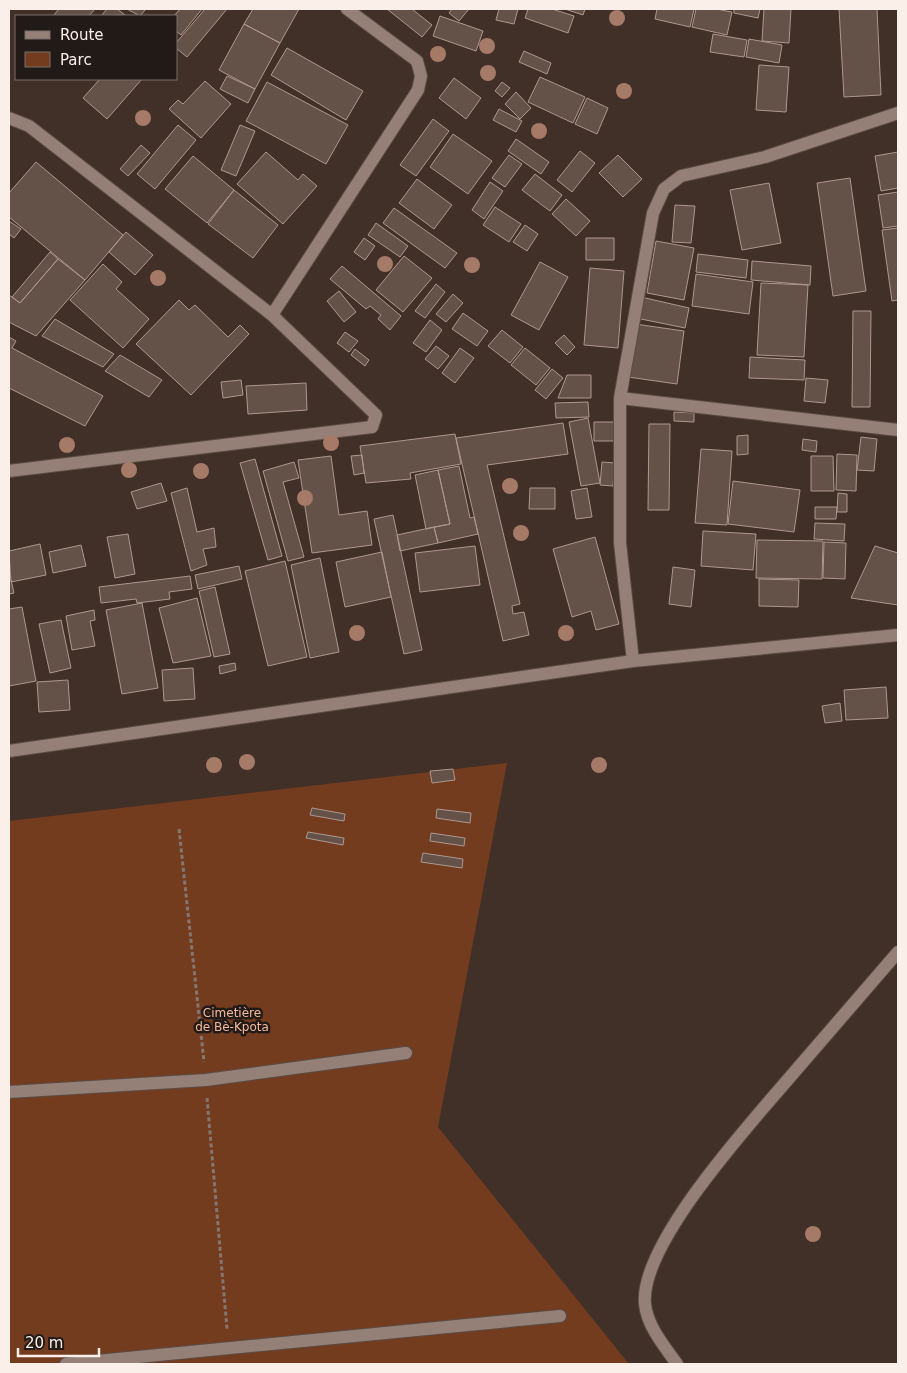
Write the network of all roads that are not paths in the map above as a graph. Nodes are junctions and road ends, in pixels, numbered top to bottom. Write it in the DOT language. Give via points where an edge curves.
graph roads {
  1 [pos="347,9"];
  2 [pos="898,113"];
  3 [pos="14,120"];
  4 [pos="272,315"];
  5 [pos="620,398"];
  6 [pos="898,430"];
  7 [pos="9,471"];
  8 [pos="898,635"];
  9 [pos="632,661"];
  10 [pos="9,751"];
  11 [pos="898,952"];
  12 [pos="406,1053"];
  13 [pos="9,1092"];
  14 [pos="560,1316"];
  15 [pos="66,1364"];
  16 [pos="677,1364"];
  1 -- 4 [label="street" via="417,61 421,76 418,90"];
  2 -- 5 [label="street" via="764,157 681,176 664,189 653,213"];
  3 -- 4 [label="street" via="29,126"];
  4 -- 7 [label="street" via="376,415 372,427"];
  5 -- 6 [label="street"];
  5 -- 9 [label="street" via="620,543"];
  8 -- 9 [label="street"];
  9 -- 10 [label="street"];
  11 -- 16 [label="street" via="708,1172 658,1252 647,1280 645,1305 655,1332"];
  12 -- 13 [label="street" via="206,1080"];
  14 -- 15 [label="street"];
}
